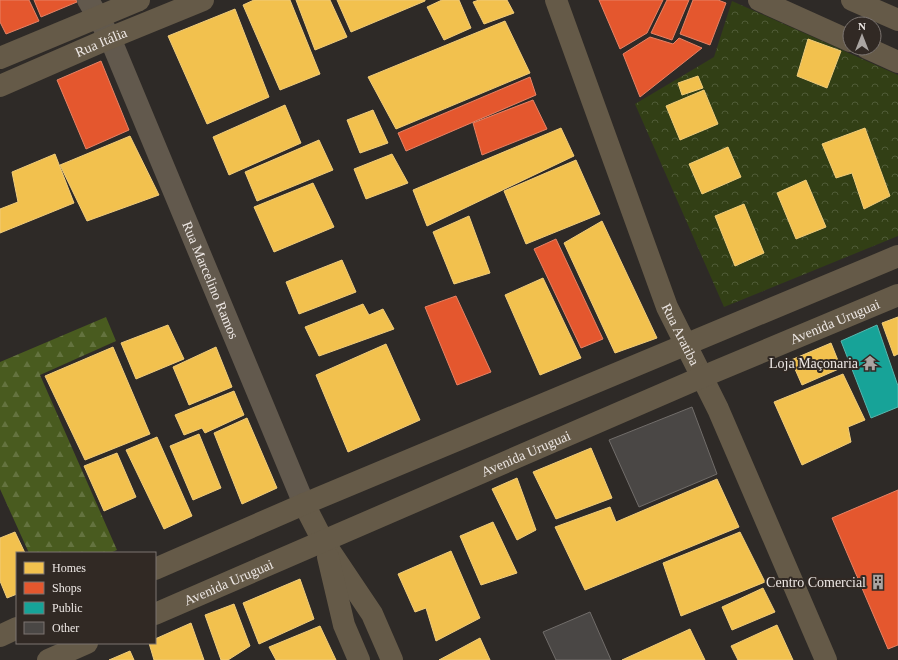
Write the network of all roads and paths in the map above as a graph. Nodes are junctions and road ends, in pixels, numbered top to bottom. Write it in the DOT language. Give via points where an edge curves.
graph roads {
  1 [pos="139,0"];
  2 [pos="203,0"];
  3 [pos="556,0"];
  4 [pos="759,0"];
  5 [pos="852,0"];
  6 [pos="94,6"];
  7 [pos="898,20"];
  8 [pos="842,37"];
  9 [pos="110,38"];
  10 [pos="882,55"];
  11 [pos="0,58"];
  12 [pos="898,62"];
  13 [pos="0,86"];
  14 [pos="898,256"];
  15 [pos="898,295"];
  16 [pos="686,345"];
  17 [pos="702,377"];
  18 [pos="304,504"];
  19 [pos="323,541"];
  20 [pos="156,569"];
  21 [pos="156,614"];
  22 [pos="372,614"];
  23 [pos="344,625"];
  24 [pos="16,628"];
  25 [pos="0,636"];
  26 [pos="85,644"];
  27 [pos="48,660"];
  28 [pos="359,660"];
  29 [pos="392,660"];
  30 [pos="826,660"];
  1 -- 6 [label="street, Rua Itália"];
  2 -- 9 [label="street, Rua Itália"];
  3 -- 16 [label="street, Rua Aratiba" via="667,307"];
  4 -- 8 [label="street"];
  5 -- 7 [label="street"];
  6 -- 9 [label="street, Rua Marcelino Ramos"];
  6 -- 11 [label="street, Rua Itália"];
  9 -- 13 [label="street, Rua Itália"];
  9 -- 18 [label="street, Rua Marcelino Ramos"];
  10 -- 12 [label="street"];
  14 -- 16 [label="street"];
  15 -- 17 [label="street, Avenida Uruguai"];
  16 -- 17 [label="street, Rua Aratiba"];
  16 -- 18 [label="street"];
  17 -- 19 [label="street, Avenida Uruguai"];
  17 -- 30 [label="street, Rua Aratiba"];
  18 -- 19 [label="street, Rua Marcelino Ramos"];
  18 -- 20 [label="street"];
  19 -- 21 [label="street, Avenida Uruguai"];
  19 -- 22 [label="street, Rua Marcelino Ramos"];
  19 -- 23 [label="street, Rua Marcelino Ramos"];
  22 -- 23 [label="street"];
  22 -- 29 [label="street, Rua Marcelino Ramos"];
  23 -- 28 [label="street, Rua Marcelino Ramos"];
  24 -- 25 [label="street"];
  26 -- 27 [label="street"];
}
